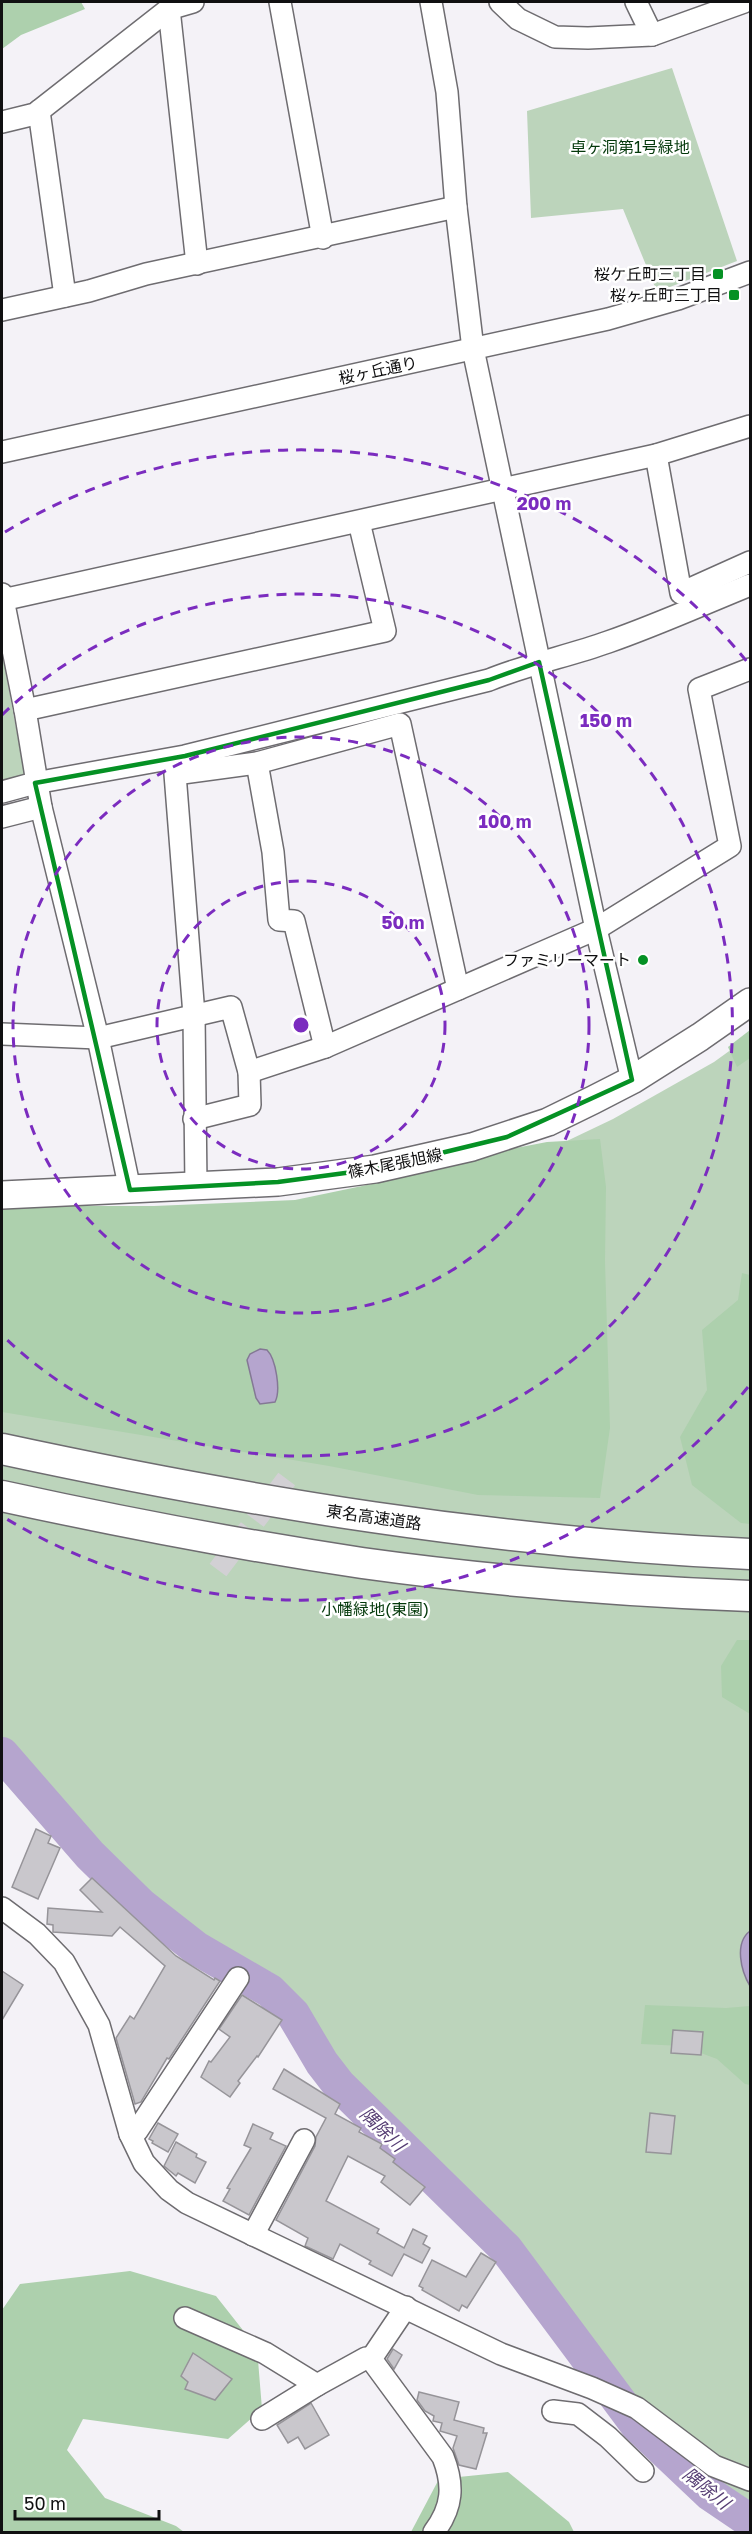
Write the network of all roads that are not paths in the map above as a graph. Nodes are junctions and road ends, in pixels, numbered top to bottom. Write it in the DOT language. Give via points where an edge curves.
graph roads {
  1 [pos="193,2"];
  2 [pos="280,2"];
  3 [pos="430,2"];
  4 [pos="500,2"];
  5 [pos="636,2"];
  6 [pos="744,2"];
  7 [pos="169,9"];
  8 [pos="652,35"];
  9 [pos="39,111"];
  10 [pos="2,122"];
  11 [pos="456,207"];
  12 [pos="323,238"];
  13 [pos="197,264"];
  14 [pos="750,272"];
  15 [pos="64,296"];
  16 [pos="2,310"];
  17 [pos="473,349"];
  18 [pos="750,426"];
  19 [pos="2,452"];
  20 [pos="656,455"];
  21 [pos="503,490"];
  22 [pos="359,522"];
  23 [pos="750,562"];
  24 [pos="750,585"];
  25 [pos="2,598"];
  26 [pos="539,662"];
  27 [pos="750,669"];
  28 [pos="25,710"];
  29 [pos="257,763"];
  30 [pos="35,783"];
  31 [pos="2,792"];
  32 [pos="41,807"];
  33 [pos="2,817"];
  34 [pos="596,929"];
  35 [pos="458,989"];
  36 [pos="750,1002"];
  37 [pos="194,1015"];
  38 [pos="2,1034"];
  39 [pos="98,1038"];
  40 [pos="325,1047"];
  41 [pos="249,1072"];
  42 [pos="632,1080"];
  43 [pos="194,1119"];
  44 [pos="196,1186"];
  45 [pos="130,1190"];
  46 [pos="2,1195"];
  47 [pos="2,1449"];
  48 [pos="2,1496"];
  49 [pos="739,1554"];
  50 [pos="736,1596"];
  51 [pos="2,1908"];
  52 [pos="238,1978"];
  53 [pos="130,2134"];
  54 [pos="304,2140"];
  55 [pos="253,2235"];
  56 [pos="406,2307"];
  57 [pos="185,2318"];
  58 [pos="371,2359"];
  59 [pos="317,2385"];
  60 [pos="553,2411"];
  61 [pos="262,2419"];
  62 [pos="643,2471"];
  63 [pos="750,2480"];
  64 [pos="434,2532"];
  1 -- 7 [label="street"];
  2 -- 12 [label="street"];
  3 -- 11 [label="street" via="447,92"];
  4 -- 8 [label="street" via="518,19 555,37"];
  5 -- 8 [label="street"];
  6 -- 8 [label="street"];
  7 -- 9 [label="street"];
  7 -- 13 [label="street"];
  9 -- 10 [label="street"];
  9 -- 15 [label="street"];
  11 -- 12 [label="street"];
  11 -- 17 [label="street"];
  12 -- 13 [label="street"];
  13 -- 15 [label="street"];
  14 -- 17 [label="street, 桜ヶ丘通り" via="678,299 608,319"];
  15 -- 16 [label="street"];
  17 -- 19 [label="street, 桜ヶ丘通り"];
  17 -- 21 [label="street"];
  18 -- 20 [label="street"];
  20 -- 21 [label="street"];
  20 -- 23 [label="street" via="681,593"];
  21 -- 22 [label="street"];
  21 -- 26 [label="street"];
  22 -- 25 [label="street"];
  22 -- 28 [label="street" via="385,631"];
  24 -- 26 [label="street" via="606,643"];
  25 -- 28 [label="street"];
  26 -- 30 [label="street" via="489,680 185,756"];
  26 -- 34 [label="street"];
  27 -- 34 [label="street" via="699,689 730,846"];
  28 -- 30 [label="street"];
  29 -- 35 [label="street" via="400,724"];
  29 -- 37 [label="street" via="175,774"];
  29 -- 40 [label="street" via="273,852 279,920 294,921"];
  30 -- 31 [label="street"];
  30 -- 32 [label="street"];
  32 -- 33 [label="street"];
  32 -- 39 [label="street"];
  34 -- 35 [label="street"];
  34 -- 42 [label="street"];
  35 -- 40 [label="street"];
  36 -- 42 [label="main road, 篠木尾張旭線"];
  37 -- 39 [label="street"];
  37 -- 41 [label="street" via="231,1007"];
  37 -- 43 [label="street"];
  38 -- 39 [label="street"];
  39 -- 45 [label="street"];
  40 -- 41 [label="street"];
  41 -- 43 [label="street" via="250,1105"];
  42 -- 44 [label="main road, 篠木尾張旭線" via="548,1122 472,1147 375,1169 313,1178"];
  43 -- 44 [label="street"];
  44 -- 45 [label="main road, 篠木尾張旭線"];
  45 -- 46 [label="main road, 篠木尾張旭線"];
  47 -- 49 [label="highway, 東名高速道路" via="324,1511 478,1532"];
  48 -- 50 [label="highway" via="98,1517 362,1563 490,1579"];
  51 -- 53 [label="street" via="37,1934 64,1962 99,2025"];
  52 -- 53 [label="street" via="137,2131"];
  53 -- 55 [label="street" via="144,2163 169,2190"];
  54 -- 55 [label="street"];
  55 -- 56 [label="street"];
  56 -- 58 [label="street"];
  56 -- 63 [label="street" via="501,2354 637,2408 714,2466"];
  57 -- 59 [label="street" via="265,2354"];
  58 -- 59 [label="street" via="366,2358"];
  58 -- 64 [label="street" via="443,2457 450,2475 451,2493"];
  59 -- 61 [label="street"];
  60 -- 62 [label="street" via="578,2414"];
}
